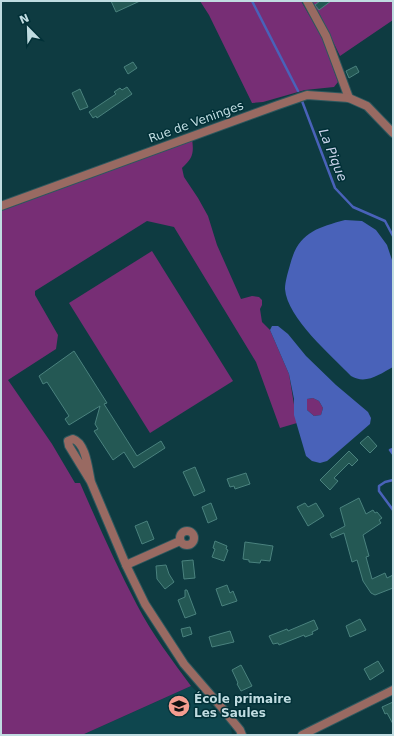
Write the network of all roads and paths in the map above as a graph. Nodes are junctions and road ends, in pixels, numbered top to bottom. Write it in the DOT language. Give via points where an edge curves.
graph roads {
  1 [pos="307,1"];
  2 [pos="349,98"];
  3 [pos="393,133"];
  4 [pos="1,206"];
  5 [pos="91,482"];
  6 [pos="180,541"];
  7 [pos="126,565"];
  8 [pos="393,690"];
  9 [pos="242,735"];
  10 [pos="302,735"];
  1 -- 2 [label="street" via="326,36"];
  2 -- 3 [label="street, Rue de Veninges" via="368,106"];
  2 -- 4 [label="street, Rue de Veninges" via="307,95"];
  5 -- 5 [label="street" via="69,446 68,441 78,440 82,446"];
  5 -- 7 [label="street"];
  6 -- 7 [label="street"];
  7 -- 9 [label="street" via="145,604 184,664"];
  8 -- 10 [label="street"];
}
